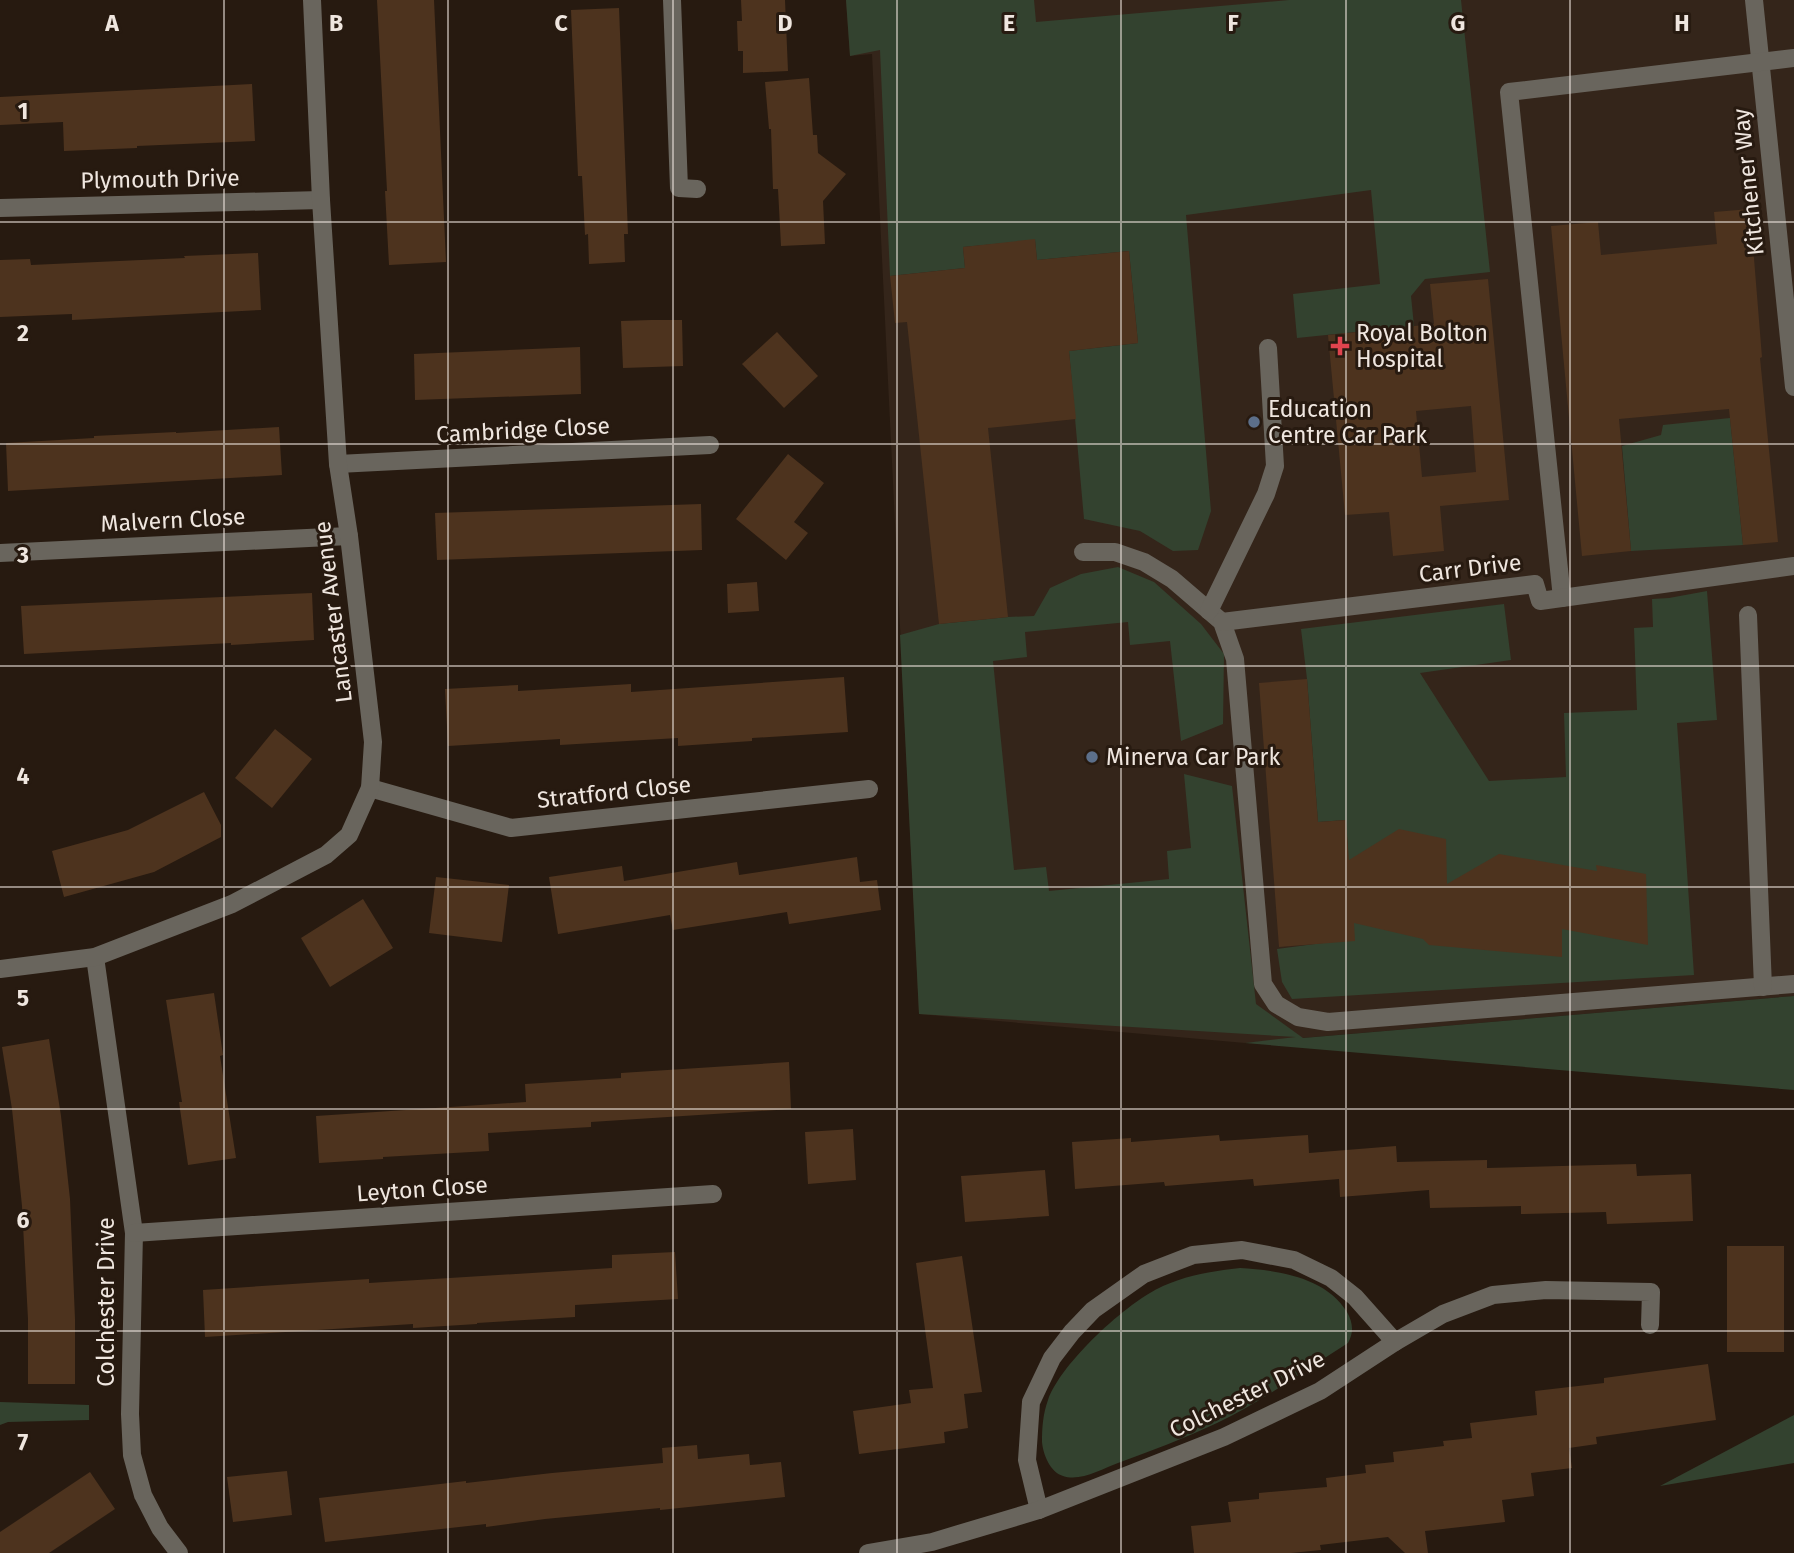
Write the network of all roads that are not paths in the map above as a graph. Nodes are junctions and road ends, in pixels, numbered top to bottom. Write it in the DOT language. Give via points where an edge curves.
graph roads {
  1 [pos="312,0"];
  2 [pos="672,0"];
  3 [pos="1754,0"];
  4 [pos="1794,58"];
  5 [pos="1760,61"];
  6 [pos="697,188"];
  7 [pos="321,200"];
  8 [pos="0,208"];
  9 [pos="1268,348"];
  10 [pos="1793,359"];
  11 [pos="1794,387"];
  12 [pos="710,445"];
  13 [pos="338,464"];
  14 [pos="349,536"];
  15 [pos="1083,552"];
  16 [pos="0,553"];
  17 [pos="1794,566"];
  18 [pos="1562,598"];
  19 [pos="1748,615"];
  20 [pos="1215,617"];
  21 [pos="370,788"];
  22 [pos="869,789"];
  23 [pos="95,957"];
  24 [pos="0,969"];
  25 [pos="1794,984"];
  26 [pos="1763,987"];
  27 [pos="713,1194"];
  28 [pos="134,1233"];
  29 [pos="1650,1325"];
  30 [pos="1395,1342"];
  31 [pos="1039,1510"];
  32 [pos="179,1553"];
  33 [pos="869,1553"];
  1 -- 7 [label="street, Lancaster Avenue"];
  2 -- 6 [label="street" via="679,188"];
  3 -- 5 [label="street, Kitchener Way"];
  4 -- 5 [label="street"];
  5 -- 10 [label="street, Kitchener Way"];
  5 -- 18 [label="street" via="1509,92"];
  7 -- 8 [label="street, Plymouth Drive"];
  7 -- 13 [label="street, Lancaster Avenue"];
  9 -- 20 [label="street" via="1275,467"];
  10 -- 11 [label="street, Kitchener Way"];
  12 -- 13 [label="street, Cambridge Close"];
  13 -- 14 [label="street, Lancaster Avenue"];
  14 -- 16 [label="street, Malvern Close"];
  14 -- 21 [label="street, Lancaster Avenue" via="373,742"];
  15 -- 20 [label="street" via="1115,552 1144,562 1172,579"];
  17 -- 18 [label="street, Carr Drive"];
  18 -- 20 [label="street, Carr Drive" via="1540,601 1535,584"];
  19 -- 26 [label="street"];
  20 -- 26 [label="street" via="1235,659 1263,984 1276,1004 1298,1017 1328,1022"];
  21 -- 22 [label="street, Stratford Close" via="511,828"];
  21 -- 23 [label="street, Lancaster Avenue" via="349,835 326,855 232,904"];
  23 -- 24 [label="street, Lancaster Avenue"];
  23 -- 28 [label="street, Colchester Drive"];
  25 -- 26 [label="street"];
  27 -- 28 [label="street, Leyton Close"];
  28 -- 32 [label="street, Colchester Drive" via="132,1455 144,1495"];
  29 -- 30 [label="street, Colchester Drive" via="1651,1292 1546,1290 1493,1295 1443,1314"];
  30 -- 31 [label="street, Colchester Drive" via="1320,1391 1224,1437"];
  30 -- 31 [label="street" via="1355,1297 1331,1278 1294,1260 1242,1250 1193,1255 1144,1273 1093,1310 1072,1332 1052,1358 1031,1402 1027,1460"];
  31 -- 33 [label="street, Colchester Drive" via="932,1542"];
}
